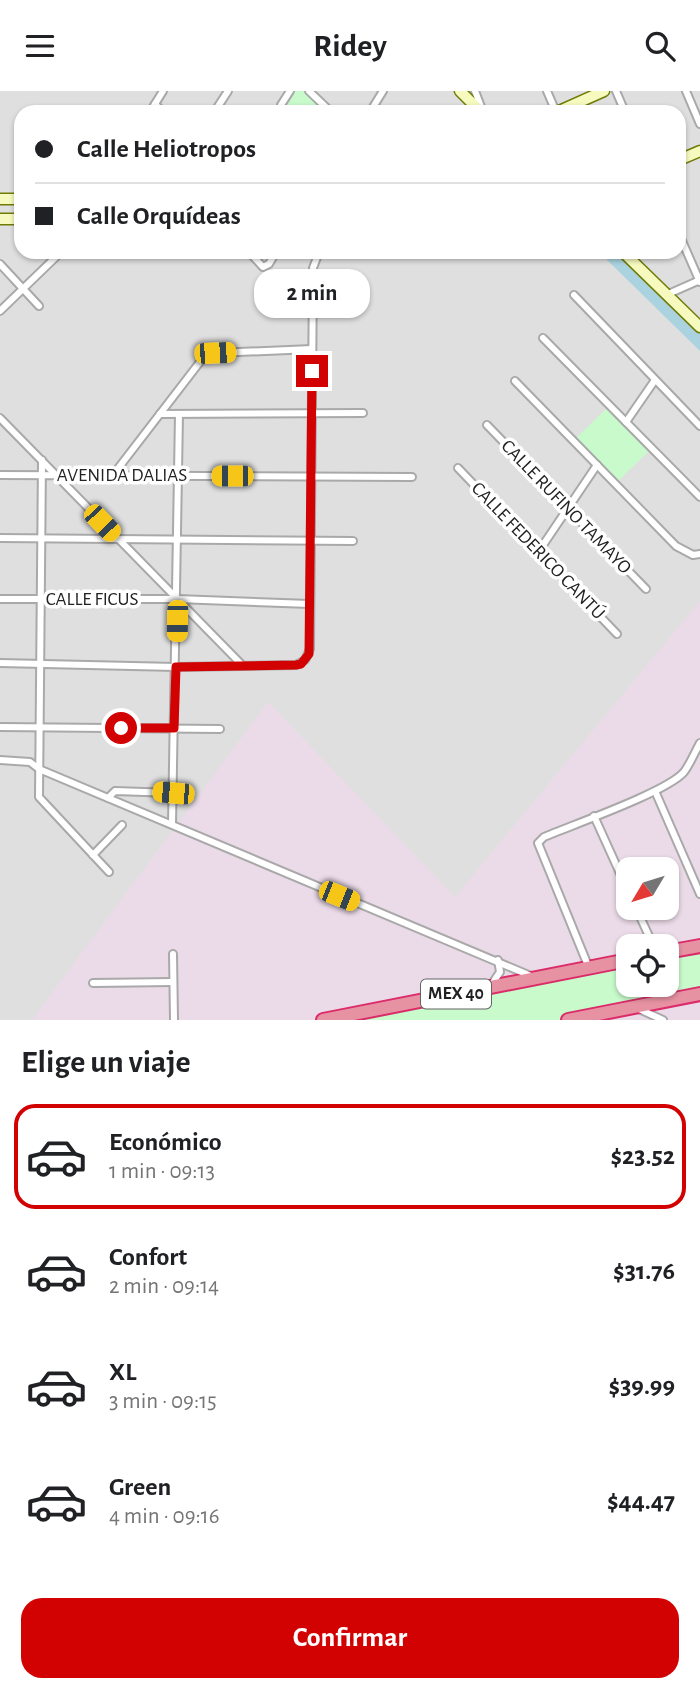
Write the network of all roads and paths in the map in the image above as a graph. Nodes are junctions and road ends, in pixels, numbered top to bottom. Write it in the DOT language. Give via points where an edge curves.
graph roads {
  1 [pos="163,91"];
  2 [pos="309,91"];
  3 [pos="460,91"];
  4 [pos="604,91"];
  5 [pos="685,91"];
  6 [pos="155,104"];
  7 [pos="324,105"];
  8 [pos="475,105"];
  9 [pos="572,105"];
  10 [pos="700,124"];
  11 [pos="686,250"];
  12 [pos="54,259"];
  13 [pos="256,259"];
  14 [pos="272,259"];
  15 [pos="316,259"];
  16 [pos="630,259"];
  17 [pos="0,264"];
  18 [pos="700,281"];
  19 [pos="23,289"];
  20 [pos="574,295"];
  21 [pos="666,295"];
  22 [pos="39,306"];
  23 [pos="0,311"];
  24 [pos="700,327"];
  25 [pos="543,338"];
  26 [pos="312,349"];
  27 [pos="515,380"];
  28 [pos="654,380"];
  29 [pos="312,413"];
  30 [pos="363,413"];
  31 [pos="160,414"];
  32 [pos="179,414"];
  33 [pos="0,418"];
  34 [pos="626,422"];
  35 [pos="487,425"];
  36 [pos="700,426"];
  37 [pos="42,460"];
  38 [pos="597,465"];
  39 [pos="458,468"];
  40 [pos="0,475"];
  41 [pos="42,475"];
  42 [pos="56,475"];
  43 [pos="113,475"];
  44 [pos="178,476"];
  45 [pos="312,477"];
  46 [pos="412,477"];
  47 [pos="700,497"];
  48 [pos="568,509"];
  49 [pos="0,538"];
  50 [pos="41,538"];
  51 [pos="118,539"];
  52 [pos="178,539"];
  53 [pos="311,540"];
  54 [pos="352,541"];
  55 [pos="539,551"];
  56 [pos="696,554"];
  57 [pos="646,589"];
  58 [pos="0,599"];
  59 [pos="41,599"];
  60 [pos="177,599"];
  61 [pos="310,604"];
  62 [pos="617,634"];
  63 [pos="0,663"];
  64 [pos="41,664"];
  65 [pos="243,666"];
  66 [pos="176,667"];
  67 [pos="0,727"];
  68 [pos="41,728"];
  69 [pos="174,728"];
  70 [pos="220,729"];
  71 [pos="700,743"];
  72 [pos="0,760"];
  73 [pos="39,769"];
  74 [pos="655,791"];
  75 [pos="173,793"];
  76 [pos="108,798"];
  77 [pos="594,816"];
  78 [pos="173,824"];
  79 [pos="122,825"];
  80 [pos="93,855"];
  81 [pos="616,865"];
  82 [pos="109,871"];
  83 [pos="700,894"];
  84 [pos="700,946"];
  85 [pos="679,950"];
  86 [pos="173,954"];
  87 [pos="498,960"];
  88 [pos="616,962"];
  89 [pos="589,968"];
  90 [pos="537,978"];
  91 [pos="93,982"];
  92 [pos="173,982"];
  93 [pos="487,988"];
  94 [pos="700,994"];
  95 [pos="634,1007"];
  96 [pos="174,1020"];
  97 [pos="323,1020"];
  98 [pos="568,1020"];
  99 [pos="663,1020"];
  1 -- 6 [label="street"];
  2 -- 7 [label="street"];
  3 -- 8 [label="street"];
  4 -- 9 [label="street"];
  5 -- 10 [label="street"];
  11 -- 18 [label="street"];
  12 -- 19 [label="street"];
  13 -- 14 [label="street" via="263,267"];
  15 -- 26 [label="street"];
  16 -- 21 [label="street"];
  17 -- 19 [label="street"];
  18 -- 21 [label="street"];
  19 -- 22 [label="street"];
  19 -- 23 [label="street"];
  20 -- 28 [label="street"];
  21 -- 24 [label="street"];
  25 -- 34 [label="street"];
  26 -- 29 [label="street"];
  26 -- 31 [label="street" via="215,353 203,358"];
  27 -- 38 [label="street"];
  28 -- 34 [label="street"];
  28 -- 36 [label="street"];
  29 -- 30 [label="street"];
  29 -- 32 [label="street"];
  29 -- 45 [label="street"];
  31 -- 32 [label="street"];
  31 -- 43 [label="street"];
  32 -- 44 [label="street"];
  33 -- 37 [label="street"];
  34 -- 47 [label="street"];
  35 -- 48 [label="street, CALLE RUFINO TAMAYO"];
  37 -- 41 [label="street"];
  37 -- 42 [label="street"];
  38 -- 48 [label="street"];
  38 -- 56 [label="street" via="676,546"];
  39 -- 55 [label="street, CALLE FEDERICO CANTÚ"];
  40 -- 41 [label="street, AVENIDA DALIAS"];
  41 -- 42 [label="street, AVENIDA DALIAS"];
  41 -- 50 [label="street"];
  42 -- 43 [label="street, AVENIDA DALIAS"];
  42 -- 51 [label="street"];
  43 -- 44 [label="street, AVENIDA DALIAS"];
  44 -- 45 [label="street, AVENIDA DALIAS"];
  44 -- 52 [label="street"];
  45 -- 46 [label="street, AVENIDA DALIAS"];
  45 -- 53 [label="street"];
  48 -- 55 [label="street"];
  48 -- 57 [label="street, CALLE RUFINO TAMAYO"];
  49 -- 50 [label="street"];
  50 -- 51 [label="street"];
  50 -- 59 [label="street"];
  51 -- 52 [label="street"];
  51 -- 60 [label="street"];
  52 -- 53 [label="street"];
  52 -- 60 [label="street"];
  53 -- 54 [label="street"];
  53 -- 61 [label="street"];
  55 -- 62 [label="street, CALLE FEDERICO CANTÚ"];
  58 -- 59 [label="street, CALLE FICUS"];
  59 -- 60 [label="street, CALLE FICUS"];
  59 -- 64 [label="street"];
  60 -- 61 [label="street, CALLE FICUS"];
  60 -- 65 [label="street"];
  60 -- 66 [label="street"];
  61 -- 65 [label="street" via="310,649 301,664"];
  63 -- 64 [label="street"];
  64 -- 66 [label="street"];
  64 -- 68 [label="street"];
  65 -- 66 [label="street"];
  66 -- 69 [label="street"];
  67 -- 68 [label="street"];
  68 -- 69 [label="street"];
  68 -- 73 [label="street"];
  69 -- 70 [label="street"];
  69 -- 75 [label="street"];
  71 -- 74 [label="street" via="684,772"];
  72 -- 73 [label="street" via="30,762"];
  73 -- 76 [label="street"];
  73 -- 80 [label="street" via="42,801"];
  74 -- 77 [label="street"];
  74 -- 83 [label="street"];
  75 -- 76 [label="street" via="115,791"];
  75 -- 78 [label="street"];
  76 -- 78 [label="street"];
  77 -- 81 [label="street"];
  77 -- 89 [label="street" via="538,843"];
  78 -- 87 [label="street"];
  79 -- 80 [label="street"];
  80 -- 82 [label="street"];
  84 -- 85 [label="highway"];
  86 -- 92 [label="street"];
  87 -- 90 [label="street"];
  87 -- 93 [label="street" via="500,972"];
  88 -- 89 [label="highway, MEX 40"];
  89 -- 90 [label="highway, MEX 40"];
  90 -- 93 [label="highway, MEX 40"];
  91 -- 92 [label="street"];
  92 -- 96 [label="street"];
  93 -- 97 [label="highway, MEX 40"];
  94 -- 95 [label="highway"];
  95 -- 98 [label="highway"];
  95 -- 99 [label="street"];
}
